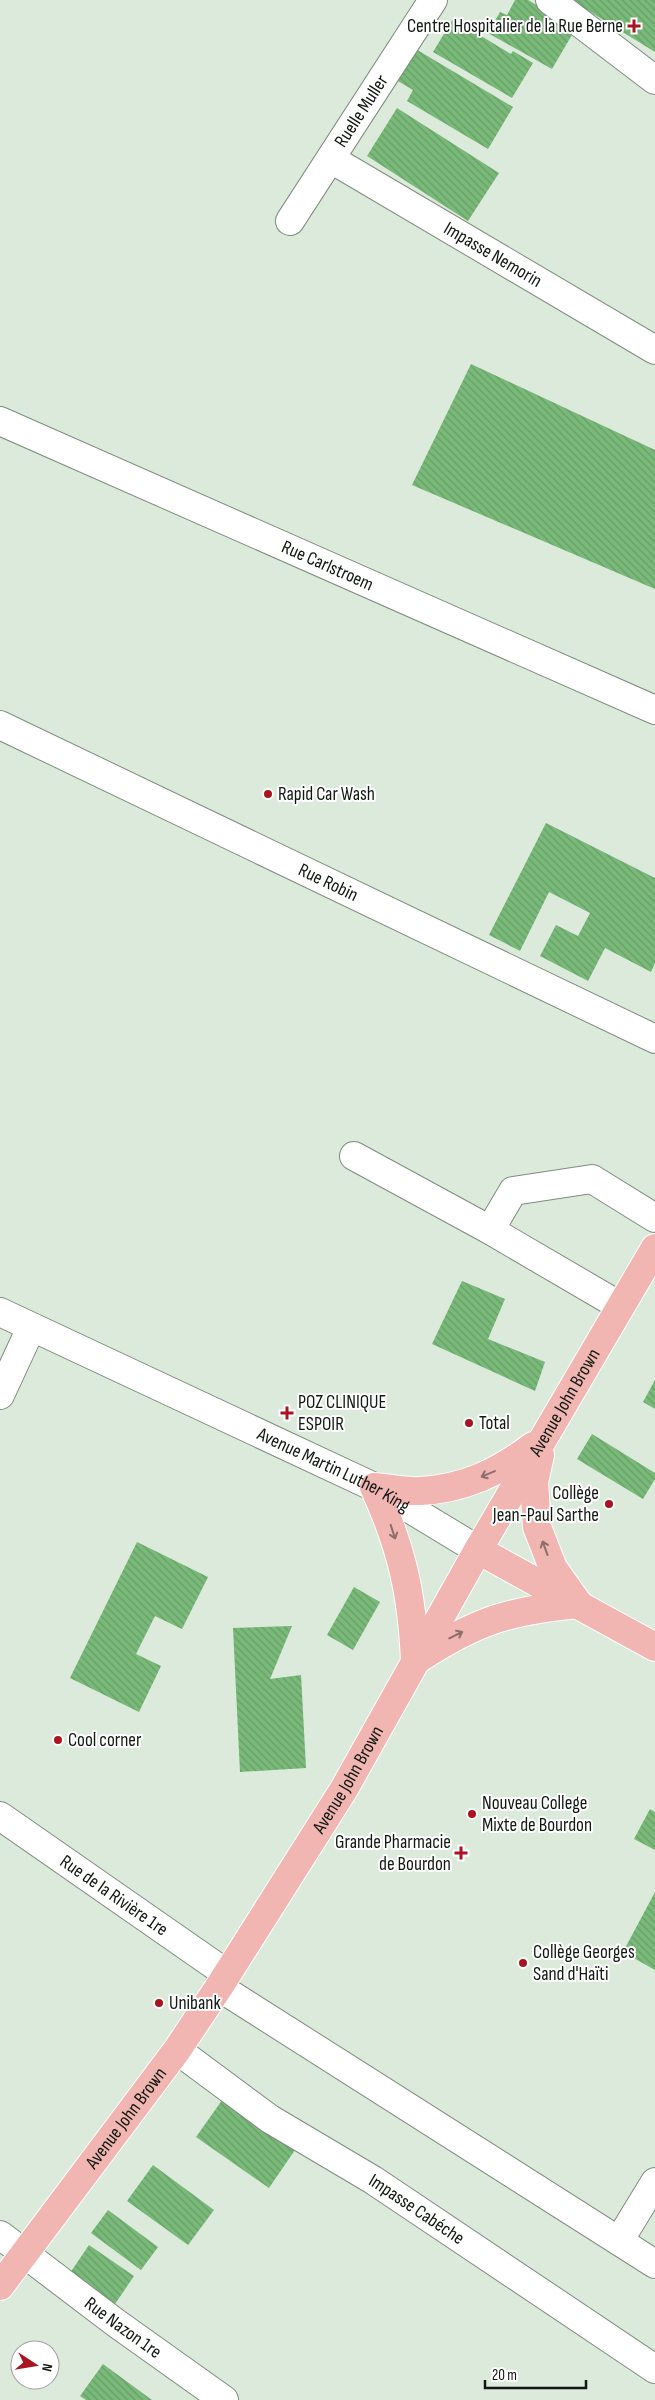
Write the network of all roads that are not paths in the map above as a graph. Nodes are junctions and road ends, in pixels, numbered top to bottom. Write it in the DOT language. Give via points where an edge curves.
graph roads {
  1 [pos="433,0"];
  2 [pos="550,0"];
  3 [pos="655,80"];
  4 [pos="331,159"];
  5 [pos="290,221"];
  6 [pos="655,350"];
  7 [pos="0,421"];
  8 [pos="655,710"];
  9 [pos="0,726"];
  10 [pos="655,1039"];
  11 [pos="354,1156"];
  12 [pos="655,1218"];
  13 [pos="490,1230"];
  14 [pos="655,1248"];
  15 [pos="620,1306"];
  16 [pos="0,1312"];
  17 [pos="32,1328"];
  18 [pos="0,1395"];
  19 [pos="544,1438"];
  20 [pos="374,1487"];
  21 [pos="478,1550"];
  22 [pos="579,1604"];
  23 [pos="655,1647"];
  24 [pos="415,1661"];
  25 [pos="0,1816"];
  26 [pos="223,1981"];
  27 [pos="177,2050"];
  28 [pos="655,2182"];
  29 [pos="0,2235"];
  30 [pos="619,2241"];
  31 [pos="23,2254"];
  32 [pos="655,2264"];
  33 [pos="0,2286"];
  34 [pos="655,2369"];
  35 [pos="224,2400"];
  1 -- 4 [label="street, Ruelle Muller"];
  2 -- 3 [label="street"];
  4 -- 5 [label="street, Ruelle Muller"];
  4 -- 6 [label="street, Impasse Nemorin"];
  7 -- 8 [label="street, Rue Carlstroem"];
  9 -- 10 [label="street, Rue Robin"];
  11 -- 13 [label="street"];
  12 -- 13 [label="street" via="592,1179 513,1191"];
  13 -- 15 [label="street"];
  14 -- 15 [label="main road, Avenue John Brown"];
  15 -- 19 [label="main road, Avenue John Brown"];
  16 -- 17 [label="street, Avenue Martin Luther King"];
  17 -- 18 [label="street"];
  17 -- 20 [label="street, Avenue Martin Luther King"];
  19 -- 20 [label="main road, one-way" via="507,1466 465,1484 420,1491"];
  19 -- 21 [label="main road, Avenue John Brown"];
  22 -- 19 [label="main road, one-way" via="553,1568 537,1527 534,1482"];
  20 -- 21 [label="street, Avenue Martin Luther King"];
  20 -- 24 [label="main road, one-way" via="392,1528 405,1571 413,1616"];
  21 -- 22 [label="main road, Avenue Martin Luther King"];
  21 -- 24 [label="main road, Avenue John Brown"];
  22 -- 23 [label="main road, Avenue Martin Luther King"];
  24 -- 22 [label="main road, one-way" via="452,1637 492,1619 534,1608"];
  24 -- 26 [label="main road, Avenue John Brown" via="344,1789"];
  25 -- 26 [label="street, Rue de la Rivière 1re"];
  26 -- 27 [label="main road, Avenue John Brown"];
  26 -- 30 [label="street, Rue de la Rivière 1re"];
  27 -- 31 [label="main road, Avenue John Brown"];
  27 -- 34 [label="street, Impasse Cabéche" via="270,2119 372,2180"];
  28 -- 30 [label="street"];
  29 -- 31 [label="street, Rue Nazon 1re"];
  30 -- 32 [label="street, Rue de la Rivière 1re"];
  31 -- 33 [label="main road, Avenue John Brown"];
  31 -- 35 [label="street, Rue Nazon 1re"];
}
